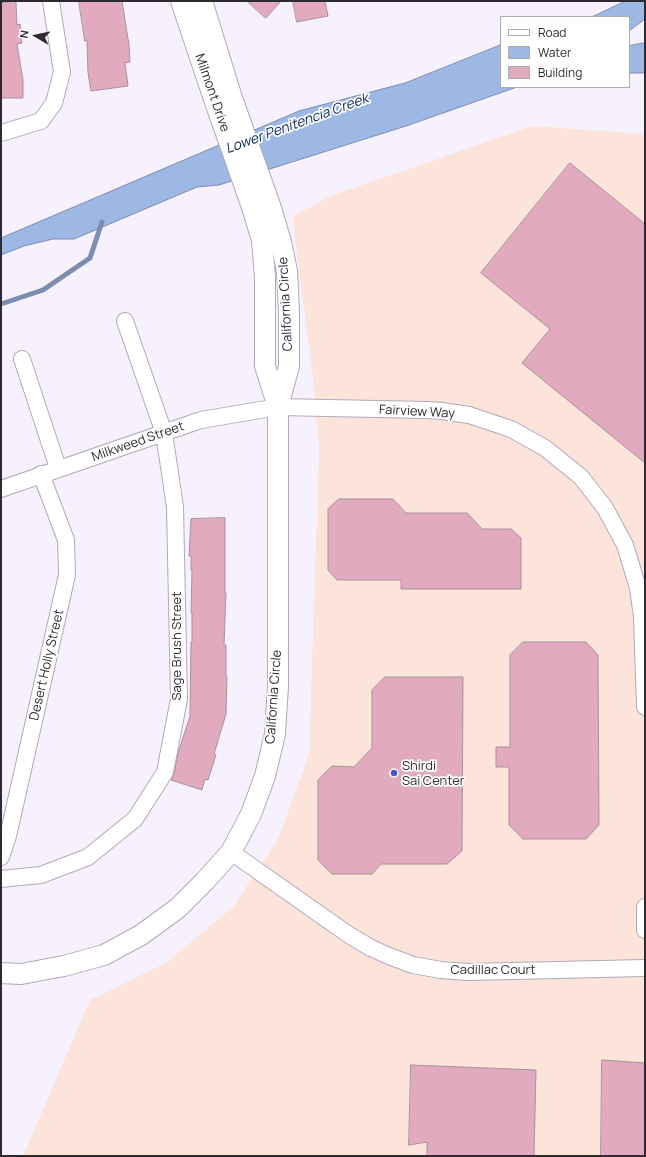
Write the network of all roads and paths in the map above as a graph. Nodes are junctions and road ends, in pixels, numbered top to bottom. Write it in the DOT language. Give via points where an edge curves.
graph roads {
  1 [pos="51,1"];
  2 [pos="181,1"];
  3 [pos="202,1"];
  4 [pos="225,105"];
  5 [pos="1,133"];
  6 [pos="260,204"];
  7 [pos="125,322"];
  8 [pos="22,358"];
  9 [pos="278,407"];
  10 [pos="164,433"];
  11 [pos="58,468"];
  12 [pos="41,474"];
  13 [pos="1,489"];
  14 [pos="645,708"];
  15 [pos="231,852"];
  16 [pos="1,857"];
  17 [pos="1,879"];
  18 [pos="645,907"];
  19 [pos="645,930"];
  20 [pos="645,968"];
  21 [pos="1,973"];
  1 -- 5 [label="street" via="62,72 54,103 41,121"];
  2 -- 4 [label="street, Milmont Drive"];
  3 -- 4 [label="street, Milmont Drive"];
  4 -- 6 [label="street, Milmont Drive"];
  6 -- 9 [label="street, California Circle" via="282,242 287,271 289,366"];
  7 -- 10 [label="street, Sage Brush Street"];
  8 -- 11 [label="street"];
  9 -- 10 [label="street, Milkweed Street" via="201,420"];
  9 -- 14 [label="street, Fairview Way" via="426,410 469,415 511,429 545,448 581,477 605,508 625,545 638,588 642,617"];
  9 -- 15 [label="street, California Circle" via="278,686 275,734 265,776 251,814"];
  10 -- 11 [label="street, Milkweed Street"];
  10 -- 17 [label="street, Sage Brush Street" via="175,507 179,699 165,772 135,819 88,857 41,875"];
  11 -- 12 [label="street, Milkweed Street"];
  12 -- 13 [label="street, Milkweed Street"];
  12 -- 16 [label="street, Desert Holly Street" via="66,540 67,575 8,836"];
  15 -- 20 [label="street, Cadillac Court" via="349,935 389,956 413,965 468,972"];
  15 -- 21 [label="street, California Circle" via="178,908 141,935 104,954 64,966 21,974"];
  18 -- 19 [label="street"];
}
